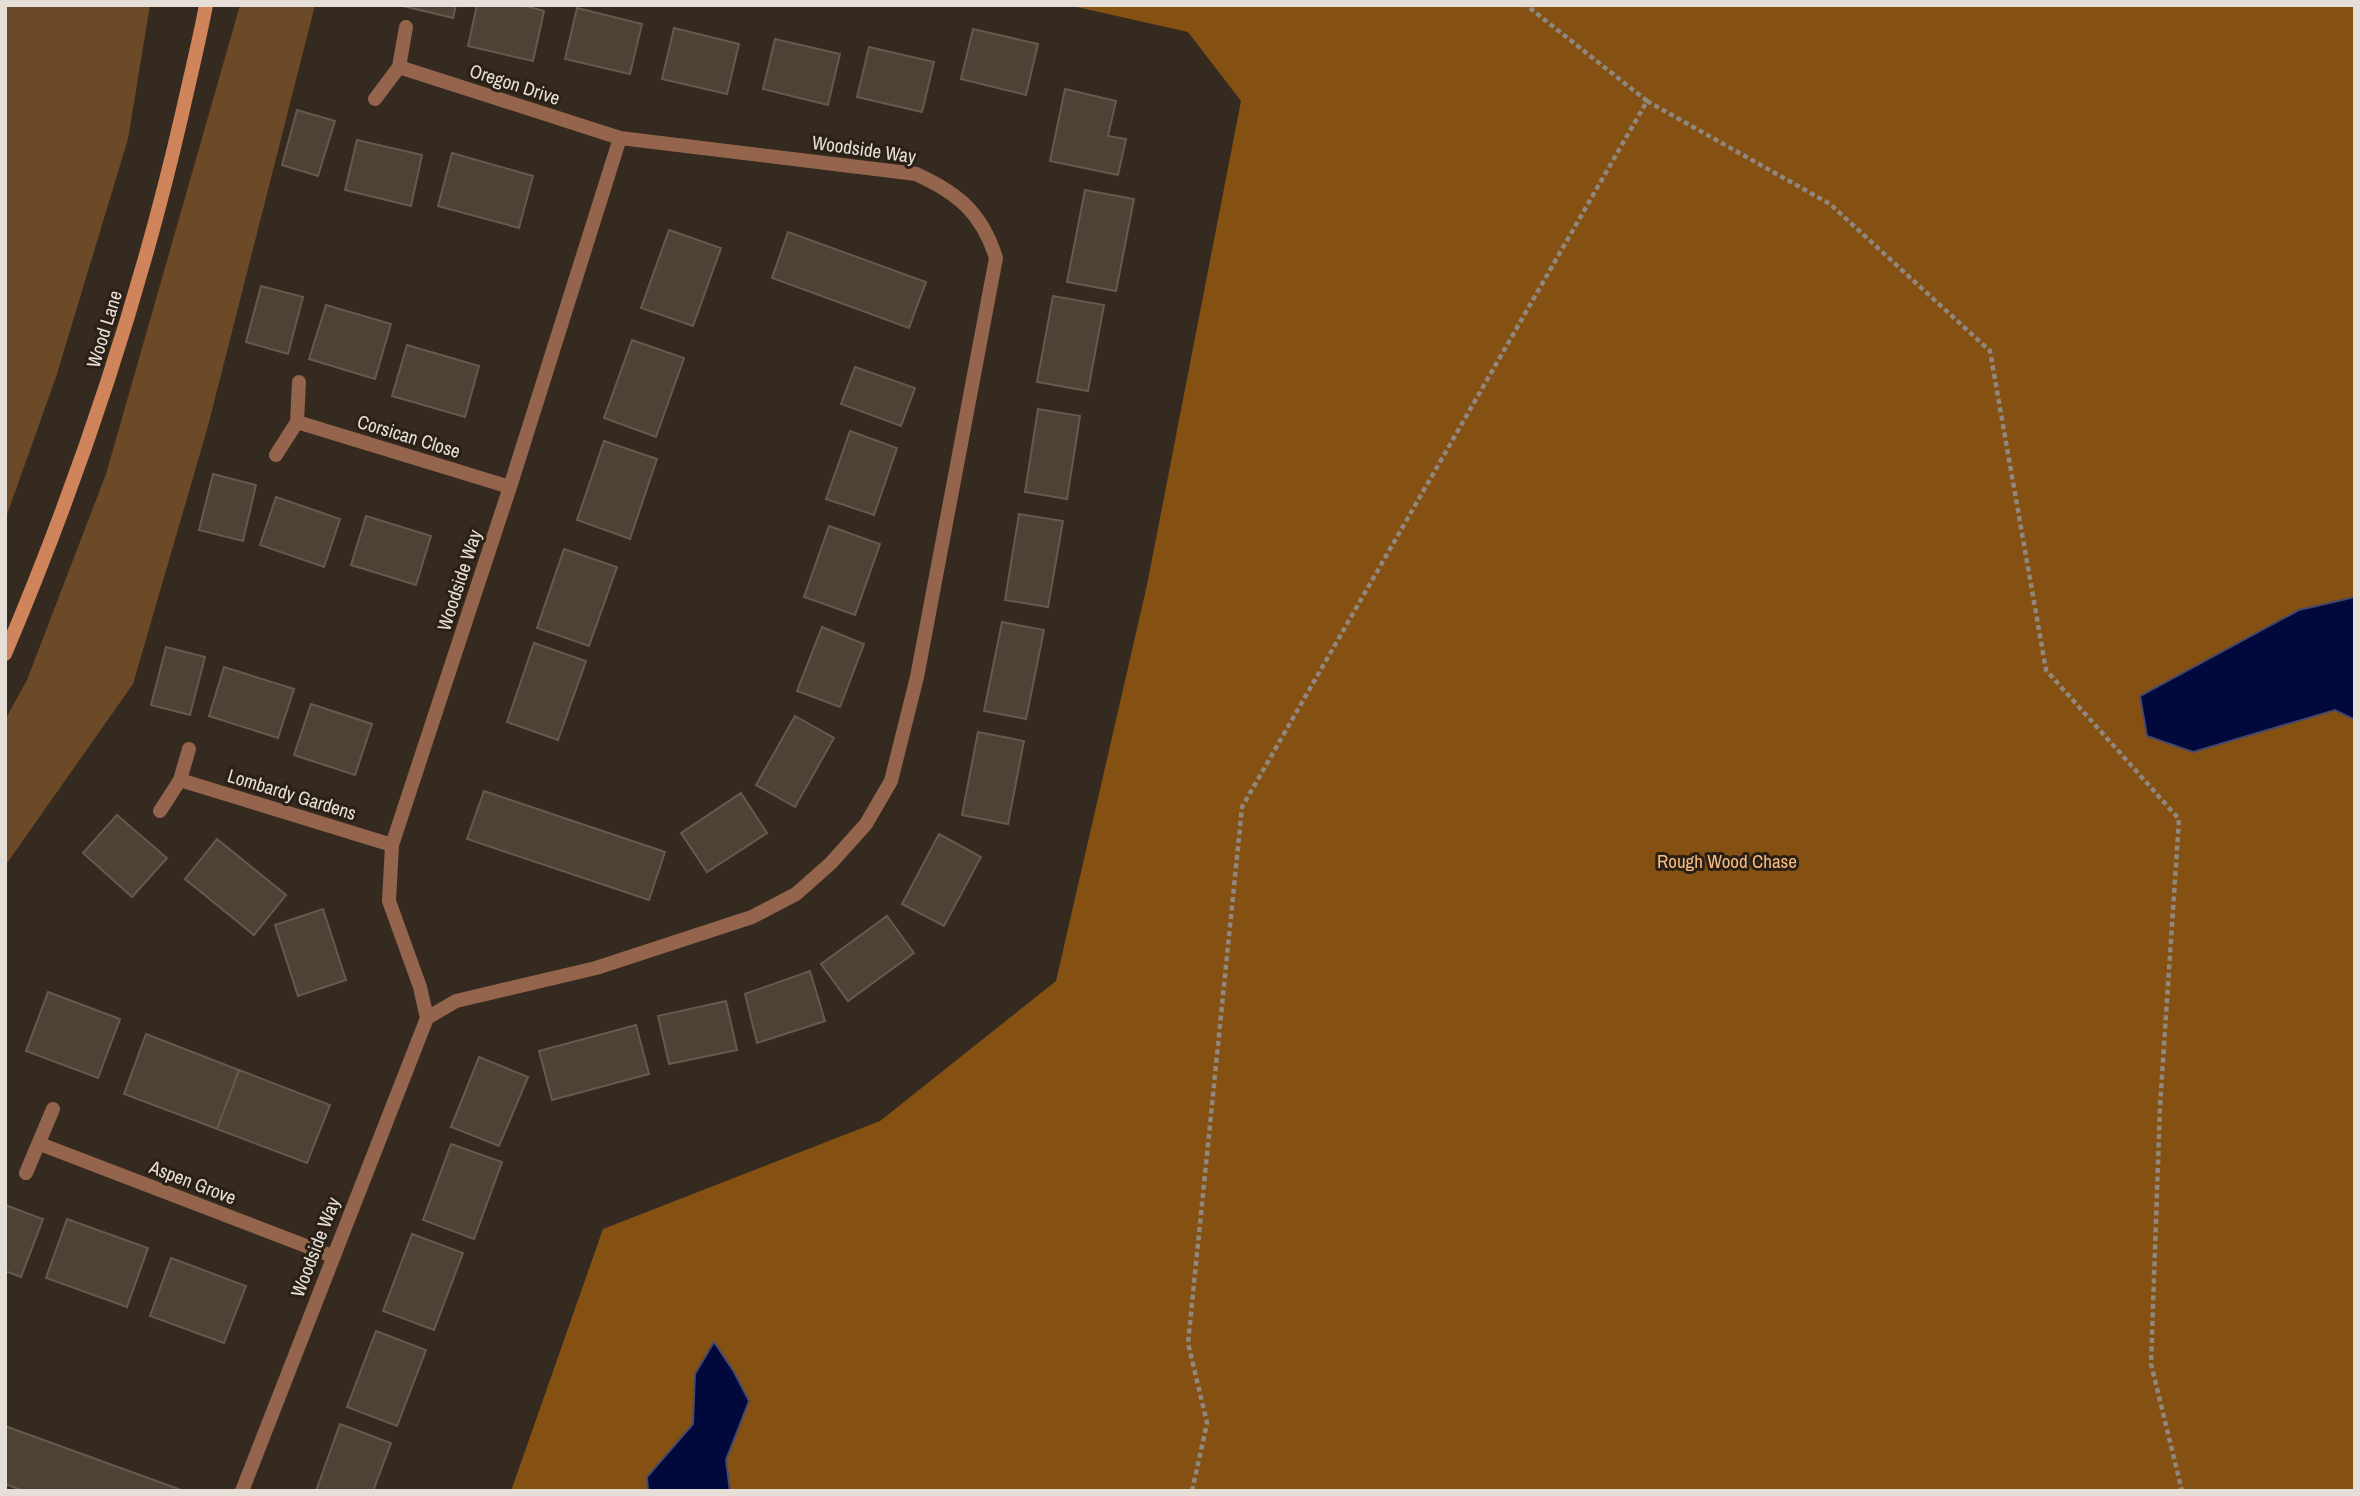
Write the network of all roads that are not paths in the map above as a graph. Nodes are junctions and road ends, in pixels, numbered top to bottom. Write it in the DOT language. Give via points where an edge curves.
graph roads {
  1 [pos="206,5"];
  2 [pos="406,27"];
  3 [pos="399,67"];
  4 [pos="375,99"];
  5 [pos="620,138"];
  6 [pos="299,382"];
  7 [pos="297,422"];
  8 [pos="276,455"];
  9 [pos="510,487"];
  10 [pos="5,654"];
  11 [pos="190,749"];
  12 [pos="180,780"];
  13 [pos="160,811"];
  14 [pos="392,845"];
  15 [pos="427,1018"];
  16 [pos="53,1109"];
  17 [pos="40,1144"];
  18 [pos="26,1173"];
  19 [pos="332,1256"];
  20 [pos="242,1491"];
  1 -- 10 [label="street, Wood Lane" via="165,187 125,331 43,564"];
  2 -- 3 [label="street"];
  3 -- 4 [label="street"];
  3 -- 5 [label="street, Oregon Drive"];
  5 -- 9 [label="street, Woodside Way"];
  5 -- 15 [label="street, Woodside Way" via="916,174 945,187 988,234 996,258 917,677 891,781 866,824 796,894 752,917 596,968 457,1001"];
  6 -- 7 [label="street"];
  7 -- 8 [label="street"];
  7 -- 9 [label="street, Corsican Close"];
  9 -- 14 [label="street, Woodside Way"];
  11 -- 12 [label="street"];
  12 -- 13 [label="street"];
  12 -- 14 [label="street, Lombardy Gardens"];
  14 -- 15 [label="street, Woodside Way" via="389,901"];
  15 -- 19 [label="street, Woodside Way"];
  16 -- 17 [label="street"];
  17 -- 18 [label="street"];
  17 -- 19 [label="street, Aspen Grove"];
  19 -- 20 [label="street, Woodside Way"];
}
